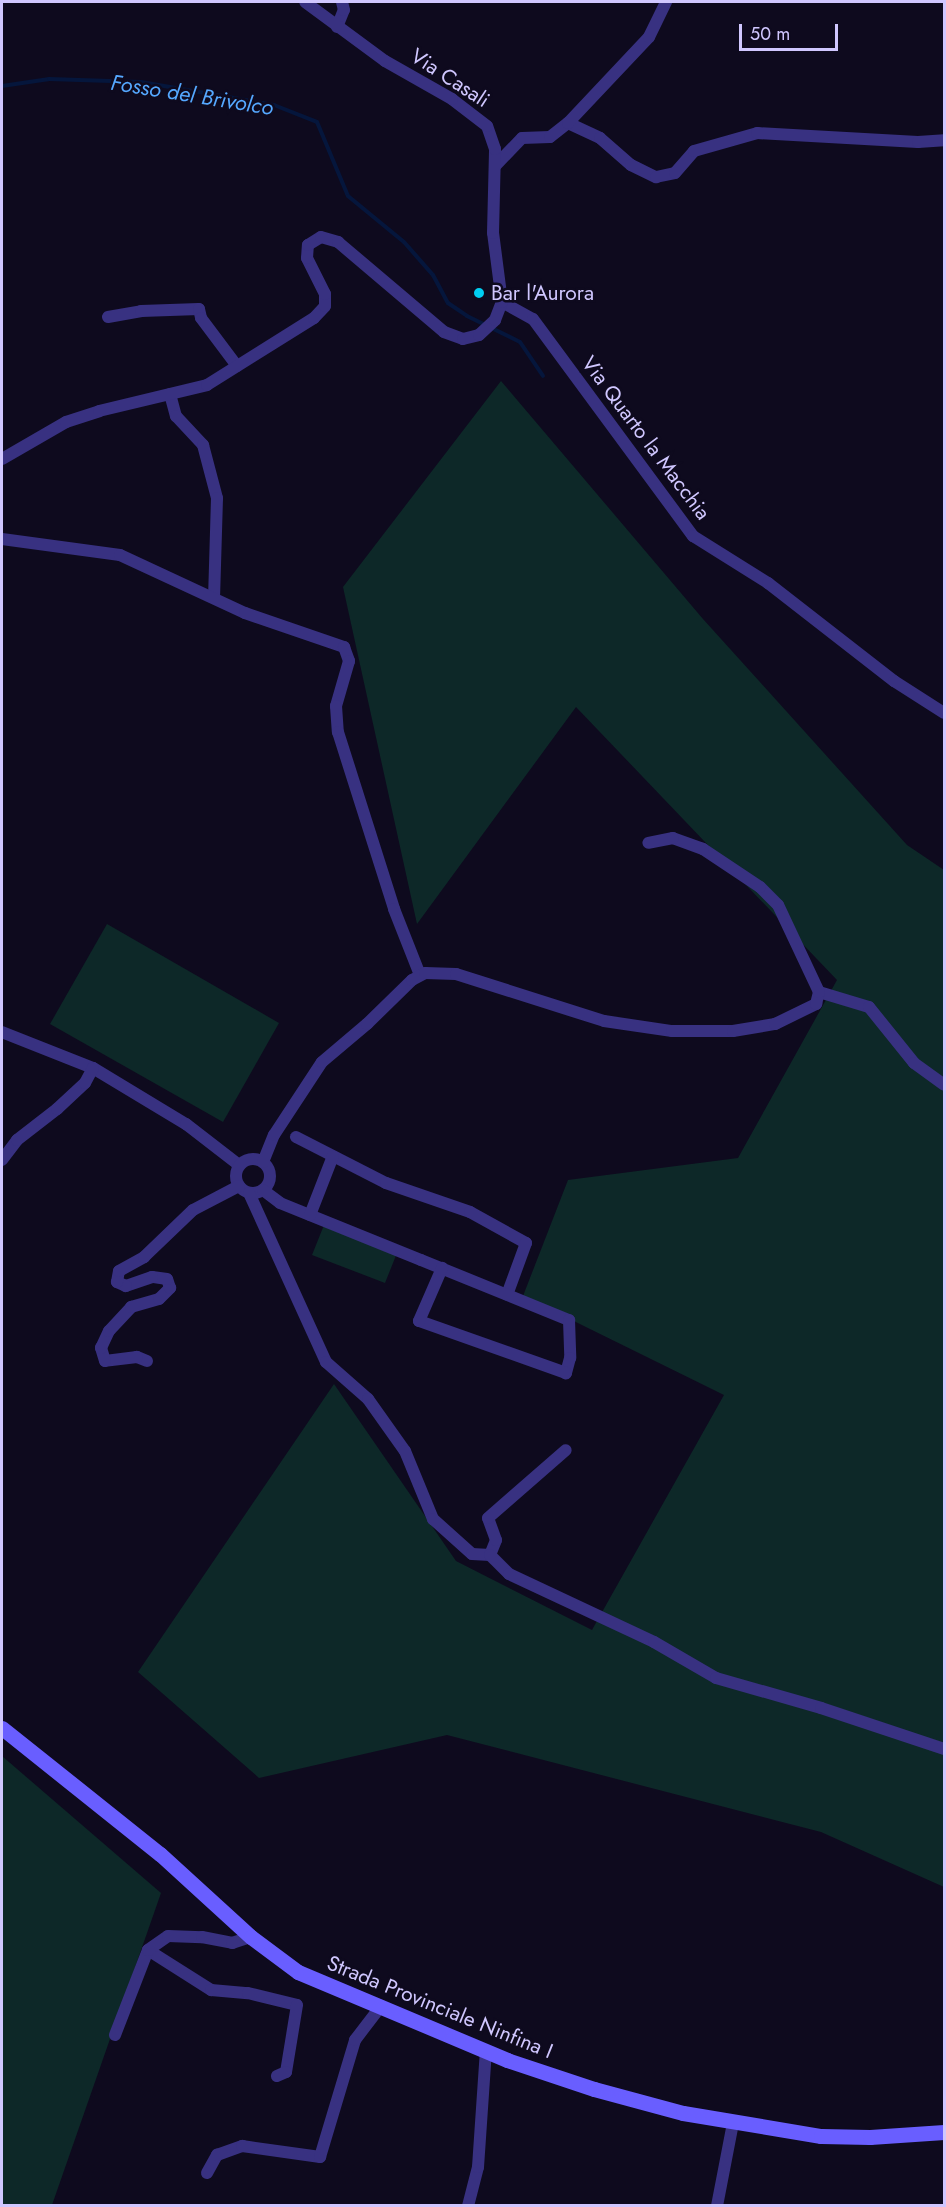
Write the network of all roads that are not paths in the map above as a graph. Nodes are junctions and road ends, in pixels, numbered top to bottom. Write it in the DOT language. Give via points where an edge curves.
graph roads {
  1 [pos="305,2"];
  2 [pos="342,2"];
  3 [pos="666,2"];
  4 [pos="337,27"];
  5 [pos="568,123"];
  6 [pos="945,140"];
  7 [pos="495,166"];
  8 [pos="502,302"];
  9 [pos="108,317"];
  10 [pos="237,366"];
  11 [pos="170,394"];
  12 [pos="2,459"];
  13 [pos="2,539"];
  14 [pos="214,598"];
  15 [pos="945,713"];
  16 [pos="648,843"];
  17 [pos="420,975"];
  18 [pos="819,992"];
  19 [pos="2,1032"];
  20 [pos="93,1068"];
  21 [pos="945,1085"];
  22 [pos="296,1137"];
  23 [pos="333,1156"];
  24 [pos="2,1160"];
  25 [pos="263,1162"];
  26 [pos="239,1166"];
  27 [pos="244,1189"];
  28 [pos="263,1190"];
  29 [pos="310,1215"];
  30 [pos="442,1268"];
  31 [pos="507,1295"];
  32 [pos="147,1361"];
  33 [pos="566,1450"];
  34 [pos="490,1555"];
  35 [pos="2,1728"];
  36 [pos="945,1749"];
  37 [pos="251,1937"];
  38 [pos="148,1950"];
  39 [pos="381,2006"];
  40 [pos="115,2035"];
  41 [pos="486,2051"];
  42 [pos="277,2076"];
  43 [pos="734,2123"];
  44 [pos="945,2132"];
  45 [pos="207,2173"];
  46 [pos="468,2205"];
  47 [pos="717,2205"];
  1 -- 4 [label="street, Via Casali"];
  2 -- 4 [label="street" via="344,10"];
  3 -- 5 [label="street" via="649,37"];
  4 -- 7 [label="street, Via Casali" via="385,61 452,99 487,126 495,149"];
  5 -- 6 [label="street" via="600,138 630,165 656,177 675,172 694,152 757,133 918,142"];
  5 -- 7 [label="street" via="550,137 522,138"];
  7 -- 8 [label="street, Via Casali" via="493,233"];
  8 -- 10 [label="street" via="495,320 479,335 463,339 444,332 338,242 321,237 308,245 307,258 326,294 325,306 314,318"];
  8 -- 15 [label="street, Via Quarto la Macchia" via="533,319 693,536 768,583 894,681"];
  9 -- 10 [label="street" via="141,311 199,309 201,318"];
  10 -- 11 [label="street" via="207,385"];
  11 -- 12 [label="street" via="66,422"];
  11 -- 14 [label="street" via="176,416 203,445 217,498"];
  13 -- 14 [label="street" via="120,555"];
  14 -- 17 [label="street" via="288,630 344,647 350,661 336,705 338,732 394,909"];
  16 -- 18 [label="street" via="673,838 703,849 760,887 778,905"];
  17 -- 18 [label="street" via="456,974 604,1021 672,1031 733,1031 775,1024 816,1004"];
  17 -- 25 [label="street" via="322,1062 274,1136"];
  18 -- 21 [label="street" via="869,1007 914,1064"];
  19 -- 20 [label="street"];
  20 -- 24 [label="street" via="85,1083 17,1140"];
  20 -- 26 [label="street" via="186,1124"];
  22 -- 23 [label="street"];
  23 -- 29 [label="street"];
  23 -- 31 [label="street" via="386,1183 470,1212 526,1243"];
  25 -- 26 [label="street" via="251,1158"];
  25 -- 28 [label="street" via="270,1176"];
  26 -- 27 [label="street" via="236,1176"];
  27 -- 28 [label="street"];
  27 -- 32 [label="street" via="193,1210 144,1257 119,1270 117,1282 126,1286 152,1277 166,1279 170,1288 159,1299 132,1307 109,1331 100,1348 105,1361 137,1357"];
  27 -- 34 [label="street" via="326,1362 369,1399 399,1443 433,1518 472,1554"];
  28 -- 29 [label="street" via="280,1203"];
  29 -- 30 [label="street"];
  30 -- 31 [label="street"];
  30 -- 31 [label="street" via="419,1321 566,1373 570,1358 569,1320"];
  33 -- 34 [label="street" via="488,1518 496,1540"];
  34 -- 36 [label="street" via="509,1574 654,1642 716,1678"];
  35 -- 37 [label="main road, Strada Provinciale Ninfina I" via="160,1854"];
  37 -- 38 [label="street" via="232,1943 168,1936"];
  37 -- 39 [label="main road, Strada Provinciale Ninfina I" via="298,1972"];
  38 -- 40 [label="street"];
  38 -- 42 [label="street" via="211,1990 248,1993 297,2005 286,2072"];
  39 -- 41 [label="main road, Strada Provinciale Ninfina I"];
  39 -- 45 [label="street" via="355,2040 320,2157 242,2146 217,2156"];
  41 -- 43 [label="main road, Strada Provinciale Ninfina I" via="594,2089 683,2114"];
  41 -- 46 [label="street" via="478,2167"];
  43 -- 44 [label="main road, Strada Provinciale Ninfina I" via="790,2133 848,2137"];
  43 -- 47 [label="street"];
}
